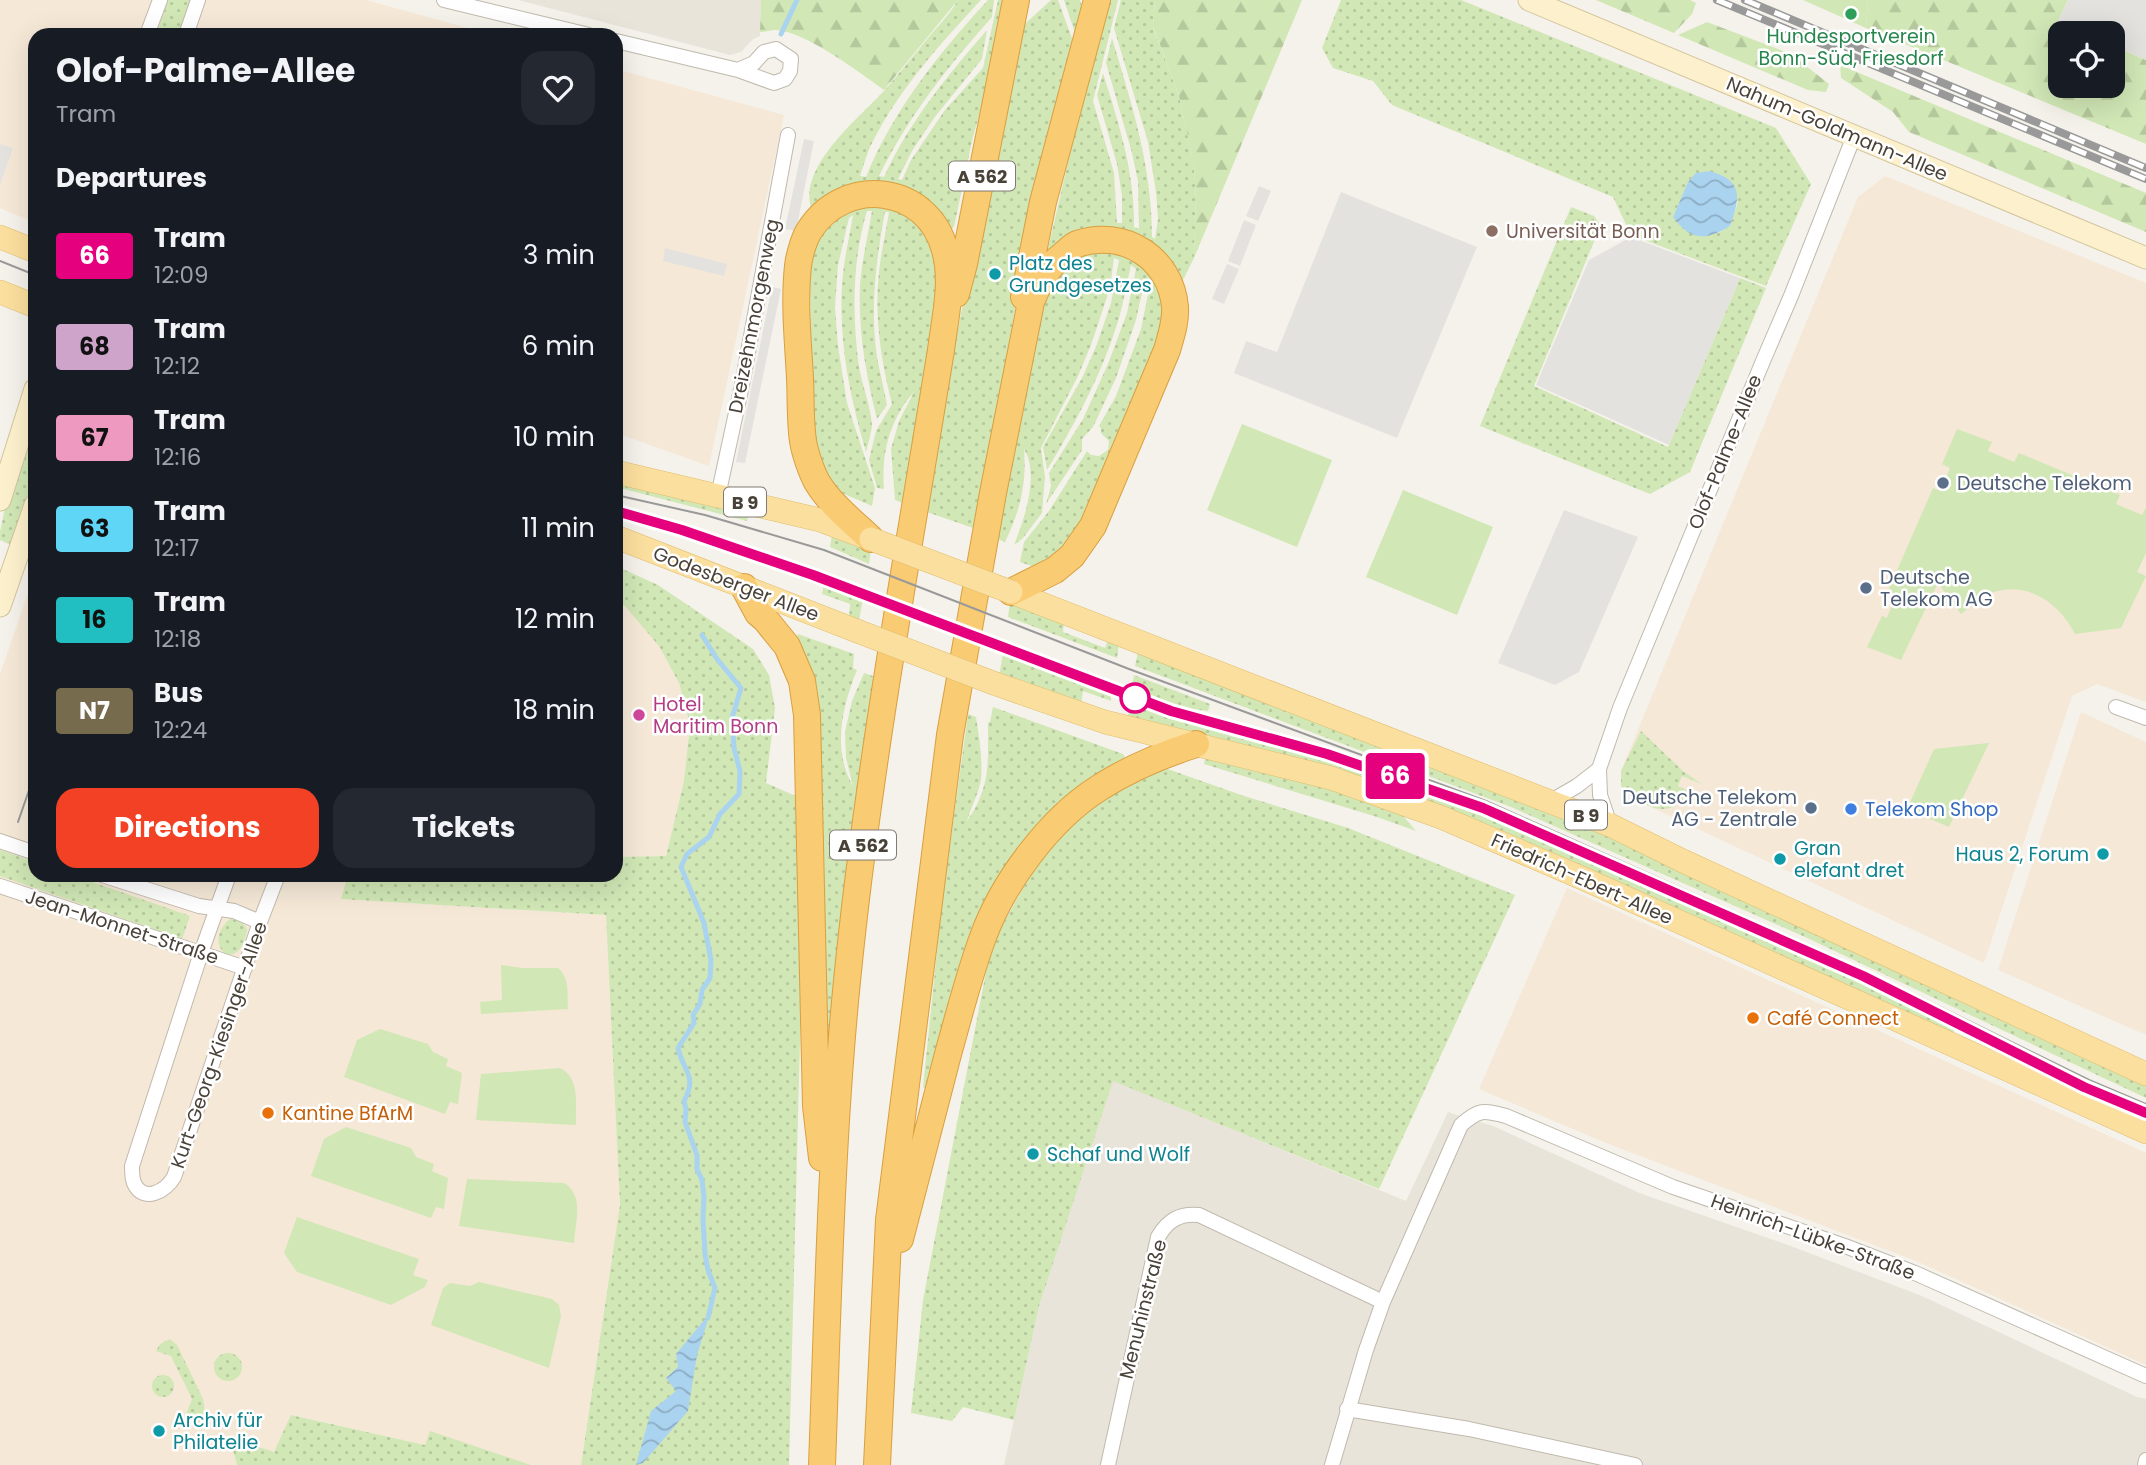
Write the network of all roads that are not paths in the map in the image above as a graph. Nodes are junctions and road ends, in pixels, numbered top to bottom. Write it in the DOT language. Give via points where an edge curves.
graph roads {
  1 [pos="160,0"];
  2 [pos="198,0"];
  3 [pos="444,0"];
  4 [pos="1016,0"];
  5 [pos="1097,0"];
  6 [pos="1529,0"];
  7 [pos="150,28"];
  8 [pos="188,28"];
  9 [pos="560,28"];
  10 [pos="623,43"];
  11 [pos="738,70"];
  12 [pos="788,135"];
  13 [pos="1854,136"];
  14 [pos="0,237"];
  15 [pos="28,248"];
  16 [pos="2146,258"];
  17 [pos="0,292"];
  18 [pos="28,303"];
  19 [pos="942,350"];
  20 [pos="1009,407"];
  21 [pos="28,411"];
  22 [pos="623,474"];
  23 [pos="718,496"];
  24 [pos="0,500"];
  25 [pos="28,519"];
  26 [pos="623,540"];
  27 [pos="872,540"];
  28 [pos="9,557"];
  29 [pos="744,587"];
  30 [pos="1011,592"];
  31 [pos="0,606"];
  32 [pos="996,684"];
  33 [pos="2116,707"];
  34 [pos="2146,718"];
  35 [pos="1196,744"];
  36 [pos="1599,769"];
  37 [pos="1550,801"];
  38 [pos="1610,824"];
  39 [pos="0,841"];
  40 [pos="28,851"];
  41 [pos="124,882"];
  42 [pos="227,882"];
  43 [pos="275,882"];
  44 [pos="0,886"];
  45 [pos="217,909"];
  46 [pos="260,922"];
  47 [pos="201,953"];
  48 [pos="245,968"];
  49 [pos="2146,1074"];
  50 [pos="2146,1132"];
  51 [pos="830,1224"];
  52 [pos="1383,1301"];
  53 [pos="884,1302"];
  54 [pos="2146,1376"];
  55 [pos="1347,1409"];
  56 [pos="2146,1460"];
  57 [pos="822,1465"];
  58 [pos="877,1465"];
  59 [pos="1108,1465"];
  60 [pos="1332,1465"];
  61 [pos="1635,1465"];
  62 [pos="2145,1465"];
  1 -- 7 [label="street"];
  2 -- 8 [label="street"];
  3 -- 9 [label="street"];
  4 -- 19 [label="highway, A 562" via="964,264"];
  5 -- 20 [label="highway" via="1043,202"];
  6 -- 13 [label="main road, Nahum-Goldmann-Allee"];
  10 -- 11 [label="street"];
  12 -- 23 [label="street, Dreizehnmorgenweg"];
  13 -- 16 [label="main road, Nahum-Goldmann-Allee"];
  13 -- 36 [label="street, Olof-Palme-Allee"];
  14 -- 15 [label="main road"];
  17 -- 18 [label="main road"];
  19 -- 27 [label="highway" via="949,278 946,251 934,224 914,203 886,193 858,197 830,210 809,232 798,264 803,443 816,481"];
  19 -- 51 [label="highway, A 562" via="871,786 847,981"];
  20 -- 30 [label="highway" via="1031,302 1052,263 1076,245 1108,240 1134,245 1157,263 1171,287 1174,328 1093,526 1073,556"];
  20 -- 53 [label="highway" via="950,735 897,1148"];
  21 -- 24 [label="main road"];
  22 -- 23 [label="main road, B 9"];
  23 -- 27 [label="main road, B 9" via="820,520"];
  25 -- 28 [label="main road"];
  26 -- 29 [label="main road, Godesberger Allee"];
  27 -- 30 [label="main road, B 9, bridge"];
  28 -- 31 [label="main road"];
  29 -- 32 [label="main road, Godesberger Allee, bridge"];
  29 -- 51 [label="highway" via="758,613 787,646 802,681 807,715 816,1106"];
  30 -- 37 [label="main road, B 9"];
  32 -- 35 [label="main road, Friedrich-Ebert-Allee" via="1105,722"];
  33 -- 34 [label="street"];
  35 -- 50 [label="main road, Friedrich-Ebert-Allee" via="1331,778 1443,818"];
  35 -- 53 [label="highway" via="1138,766 1073,808 1032,852 997,904 957,1022"];
  36 -- 37 [label="street"];
  36 -- 38 [label="street, Olof-Palme-Allee" via="1600,795"];
  37 -- 38 [label="main road, B 9"];
  38 -- 49 [label="main road, B 9"];
  39 -- 40 [label="street"];
  41 -- 45 [label="street"];
  42 -- 45 [label="street, Kurt-Georg-Kiesinger-Allee"];
  43 -- 46 [label="street, Kurt-Georg-Kiesinger-Allee"];
  44 -- 47 [label="street, Jean-Monnet-Straße"];
  45 -- 46 [label="street"];
  45 -- 47 [label="street, Kurt-Georg-Kiesinger-Allee"];
  46 -- 48 [label="street, Kurt-Georg-Kiesinger-Allee"];
  47 -- 48 [label="street, Jean-Monnet-Straße"];
  47 -- 48 [label="street, Kurt-Georg-Kiesinger-Allee" via="132,1166 139,1191 161,1193 174,1177"];
  51 -- 57 [label="highway, A 562"];
  52 -- 54 [label="street, Heinrich-Lübke-Straße" via="1461,1125 1475,1113 1492,1112 1673,1187 1915,1273"];
  52 -- 55 [label="street"];
  52 -- 59 [label="street, Menuhinstraße" via="1199,1215 1175,1219 1158,1237"];
  53 -- 58 [label="highway"];
  55 -- 60 [label="street"];
  55 -- 61 [label="street" via="1469,1429"];
  56 -- 62 [label="street"];
}
